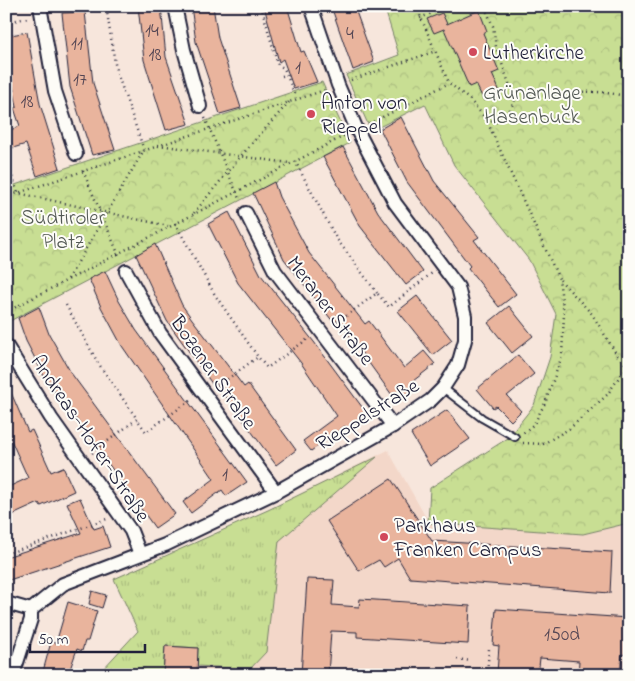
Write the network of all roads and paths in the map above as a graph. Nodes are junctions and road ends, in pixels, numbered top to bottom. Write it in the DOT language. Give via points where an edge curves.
graph roads {
  1 [pos="106,6"];
  2 [pos="176,6"];
  3 [pos="261,6"];
  4 [pos="311,6"];
  5 [pos="416,6"];
  6 [pos="450,6"];
  7 [pos="479,6"];
  8 [pos="41,11"];
  9 [pos="420,18"];
  10 [pos="6,22"];
  11 [pos="436,51"];
  12 [pos="287,74"];
  13 [pos="282,76"];
  14 [pos="449,83"];
  15 [pos="338,85"];
  16 [pos="629,97"];
  17 [pos="296,98"];
  18 [pos="291,100"];
  19 [pos="515,100"];
  20 [pos="200,106"];
  21 [pos="486,119"];
  22 [pos="209,129"];
  23 [pos="357,130"];
  24 [pos="157,145"];
  25 [pos="144,150"];
  26 [pos="76,154"];
  27 [pos="219,154"];
  28 [pos="240,157"];
  29 [pos="6,158"];
  30 [pos="295,161"];
  31 [pos="290,163"];
  32 [pos="83,172"];
  33 [pos="227,172"];
  34 [pos="235,192"];
  35 [pos="18,193"];
  36 [pos="6,197"];
  37 [pos="99,210"];
  38 [pos="106,211"];
  39 [pos="246,213"];
  40 [pos="194,214"];
  41 [pos="102,218"];
  42 [pos="175,223"];
  43 [pos="170,226"];
  44 [pos="118,253"];
  45 [pos="442,264"];
  46 [pos="126,271"];
  47 [pos="559,279"];
  48 [pos="67,280"];
  49 [pos="378,293"];
  50 [pos="66,305"];
  51 [pos="6,312"];
  52 [pos="629,314"];
  53 [pos="321,331"];
  54 [pos="6,345"];
  55 [pos="258,357"];
  56 [pos="627,366"];
  57 [pos="443,388"];
  58 [pos="629,388"];
  59 [pos="204,394"];
  60 [pos="137,419"];
  61 [pos="393,426"];
  62 [pos="515,437"];
  63 [pos="82,460"];
  64 [pos="276,492"];
  65 [pos="119,512"];
  66 [pos="6,554"];
  67 [pos="140,554"];
  68 [pos="6,603"];
  69 [pos="31,610"];
  70 [pos="489,649"];
  71 [pos="457,659"];
  72 [pos="472,661"];
  73 [pos="471,670"];
  74 [pos="487,674"];
  75 [pos="13,675"];
  76 [pos="470,675"];
  77 [pos="503,675"];
  1 -- 25 [label="path" via="116,70"];
  2 -- 20 [label="street"];
  3 -- 12 [label="path" via="278,65"];
  4 -- 15 [label="street, Rieppelstraße"];
  5 -- 9 [label="path"];
  6 -- 9 [label="path"];
  7 -- 19 [label="path" via="486,10 493,26 496,47"];
  8 -- 10 [label="path"];
  8 -- 26 [label="street" via="55,91"];
  9 -- 11 [label="path"];
  11 -- 14 [label="path"];
  11 -- 15 [label="path"];
  12 -- 13 [label="path"];
  12 -- 17 [label="path"];
  14 -- 21 [label="path"];
  14 -- 23 [label="path"];
  15 -- 17 [label="path"];
  15 -- 23 [label="street, Rieppelstraße"];
  16 -- 19 [label="path" via="608,92 569,91"];
  17 -- 18 [label="path"];
  18 -- 22 [label="path"];
  18 -- 28 [label="path"];
  19 -- 21 [label="path" via="505,119 496,122"];
  20 -- 22 [label="path"];
  21 -- 47 [label="path"];
  22 -- 24 [label="path"];
  22 -- 27 [label="path"];
  23 -- 30 [label="path"];
  23 -- 45 [label="street, Rieppelstraße" via="395,203"];
  24 -- 25 [label="path"];
  24 -- 27 [label="path"];
  25 -- 32 [label="path"];
  25 -- 38 [label="path"];
  26 -- 32 [label="path"];
  27 -- 28 [label="path"];
  27 -- 33 [label="path"];
  28 -- 31 [label="path"];
  28 -- 33 [label="path"];
  29 -- 35 [label="path"];
  30 -- 31 [label="path"];
  30 -- 49 [label="path" via="336,238"];
  31 -- 34 [label="path"];
  32 -- 35 [label="path"];
  32 -- 37 [label="path"];
  33 -- 34 [label="path"];
  33 -- 40 [label="path"];
  34 -- 39 [label="path"];
  34 -- 40 [label="path"];
  35 -- 36 [label="path"];
  35 -- 37 [label="path"];
  37 -- 38 [label="path"];
  37 -- 41 [label="path"];
  38 -- 41 [label="path"];
  38 -- 43 [label="path"];
  39 -- 53 [label="street, Meraner Straße" via="275,271"];
  40 -- 42 [label="path"];
  41 -- 44 [label="path"];
  41 -- 48 [label="path"];
  42 -- 43 [label="path"];
  42 -- 55 [label="path" via="215,295"];
  43 -- 44 [label="path"];
  44 -- 46 [label="path"];
  44 -- 48 [label="path"];
  45 -- 49 [label="path" via="389,307"];
  45 -- 57 [label="street, Rieppelstraße" via="458,287 465,316 465,340 458,365"];
  46 -- 59 [label="street, Bozener Straße" via="160,333"];
  47 -- 56 [label="path" via="592,314"];
  47 -- 62 [label="path" via="564,314 562,356 534,424"];
  48 -- 51 [label="path"];
  49 -- 53 [label="path"];
  50 -- 60 [label="path" via="98,363"];
  52 -- 56 [label="path"];
  53 -- 55 [label="path" via="266,368"];
  53 -- 61 [label="street, Meraner Straße"];
  54 -- 63 [label="street, Andreas-Hofer-Straße"];
  55 -- 59 [label="path"];
  56 -- 58 [label="path"];
  56 -- 62 [label="path" via="607,395 569,429 543,444 523,443"];
  57 -- 61 [label="street, Rieppelstraße"];
  57 -- 62 [label="lane" via="482,418"];
  59 -- 60 [label="path" via="146,432"];
  59 -- 64 [label="street, Bozener Straße"];
  60 -- 63 [label="path"];
  61 -- 64 [label="street, Rieppelstraße"];
  63 -- 65 [label="street, Andreas-Hofer-Straße"];
  64 -- 67 [label="street, Rieppelstraße"];
  65 -- 66 [label="path" via="100,523"];
  65 -- 67 [label="street, Andreas-Hofer-Straße"];
  67 -- 69 [label="street, Rieppelstraße" via="63,584"];
  68 -- 69 [label="street"];
  69 -- 75 [label="street"];
  70 -- 74 [label="path"];
  71 -- 72 [label="path"];
  73 -- 76 [label="path"];
  74 -- 77 [label="path"];
}
